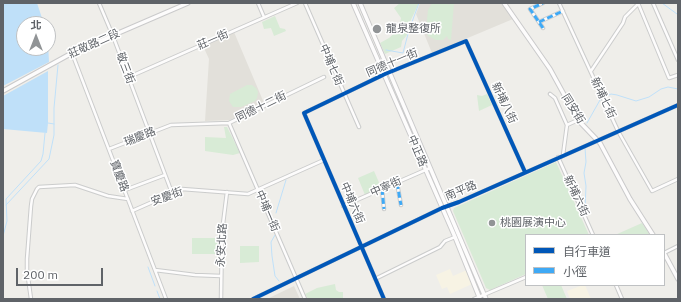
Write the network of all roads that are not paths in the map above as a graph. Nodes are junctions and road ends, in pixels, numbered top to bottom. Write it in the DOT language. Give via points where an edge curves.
graph roads {
  1 [pos="99,3"];
  2 [pos="188,3"];
  3 [pos="258,3"];
  4 [pos="297,3"];
  5 [pos="305,3"];
  6 [pos="353,3"];
  7 [pos="360,3"];
  8 [pos="504,3"];
  9 [pos="543,3"];
  10 [pos="559,3"];
  11 [pos="638,3"];
  12 [pos="653,3"];
  13 [pos="563,11"];
  14 [pos="264,17"];
  15 [pos="539,22"];
  16 [pos="543,28"];
  17 [pos="113,36"];
  18 [pos="466,41"];
  19 [pos="72,54"];
  20 [pos="678,60"];
  21 [pos="389,72"];
  22 [pos="591,72"];
  23 [pos="385,74"];
  24 [pos="678,75"];
  25 [pos="129,77"];
  26 [pos="324,77"];
  27 [pos="3,91"];
  28 [pos="550,94"];
  29 [pos="344,95"];
  30 [pos="678,105"];
  31 [pos="304,113"];
  32 [pos="578,120"];
  33 [pos="229,123"];
  34 [pos="171,125"];
  35 [pos="567,125"];
  36 [pos="359,127"];
  37 [pos="618,131"];
  38 [pos="149,133"];
  39 [pos="598,140"];
  40 [pos="109,149"];
  41 [pos="562,155"];
  42 [pos="558,157"];
  43 [pos="324,160"];
  44 [pos="430,168"];
  45 [pos="425,170"];
  46 [pos="525,172"];
  47 [pos="165,175"];
  48 [pos="678,179"];
  49 [pos="397,183"];
  50 [pos="382,189"];
  51 [pos="125,190"];
  52 [pos="258,190"];
  53 [pos="227,192"];
  54 [pos="172,193"];
  55 [pos="128,199"];
  56 [pos="343,206"];
  57 [pos="401,206"];
  58 [pos="447,207"];
  59 [pos="442,208"];
  60 [pos="384,209"];
  61 [pos="132,211"];
  62 [pos="593,234"];
  63 [pos="652,234"];
  64 [pos="455,237"];
  65 [pos="678,246"];
  66 [pos="361,247"];
  67 [pos="665,252"];
  68 [pos="665,255"];
  69 [pos="155,270"];
  70 [pos="221,276"];
  71 [pos="525,277"];
  72 [pos="295,279"];
  73 [pos="375,279"];
  74 [pos="678,279"];
  75 [pos="616,286"];
  76 [pos="485,297"];
  77 [pos="480,298"];
  78 [pos="31,299"];
  79 [pos="166,299"];
  80 [pos="221,299"];
  81 [pos="253,299"];
  82 [pos="305,299"];
  83 [pos="384,299"];
  84 [pos="474,299"];
  85 [pos="622,299"];
  1 -- 17 [label="street, 敬三街"];
  2 -- 17 [label="street, 莊敬路二段"];
  3 -- 14 [label="street"];
  4 -- 14 [label="street, 莊一街"];
  5 -- 29 [label="street, 中埔七街"];
  6 -- 23 [label="street, 中正路"];
  7 -- 21 [label="street, 中正路"];
  8 -- 32 [label="street, 同安街" via="550,69"];
  9 -- 15 [label="street" via="530,9"];
  10 -- 13 [label="street, 新埔七街"];
  11 -- 22 [label="street" via="625,17 624,23"];
  11 -- 24 [label="street" via="669,78"];
  12 -- 20 [label="street"];
  13 -- 15 [label="street"];
  13 -- 22 [label="street, 新埔七街"];
  14 -- 25 [label="street, 莊一街"];
  15 -- 16 [label="street"];
  17 -- 19 [label="street, 莊敬路二段"];
  17 -- 25 [label="street, 敬三街"];
  18 -- 21 [label="street, 同德十一街"];
  18 -- 46 [label="street, 新埔八街"];
  19 -- 27 [label="street, 莊敬路二段"];
  19 -- 40 [label="street, 寶慶路"];
  21 -- 23 [label="street, 同德十一街"];
  21 -- 44 [label="street, 中正路"];
  22 -- 37 [label="street, 新埔七街"];
  23 -- 29 [label="street, 同德十一街"];
  23 -- 45 [label="street, 中正路"];
  25 -- 38 [label="street, 敬三街"];
  26 -- 33 [label="street, 同德十二街"];
  28 -- 35 [label="street" via="555,98"];
  29 -- 31 [label="street, 同德十一街"];
  29 -- 36 [label="street, 中埔七街"];
  30 -- 37 [label="street, 南平路"];
  31 -- 43 [label="street, 中埔六街"];
  32 -- 35 [label="street"];
  32 -- 39 [label="street, 同安街"];
  33 -- 34 [label="street, 同德十二街"];
  33 -- 52 [label="street, 中埔一街"];
  34 -- 38 [label="street, 瑞慶路"];
  35 -- 41 [label="street"];
  37 -- 39 [label="street, 南平路"];
  37 -- 48 [label="street, 新埔七街" via="652,191"];
  38 -- 40 [label="street, 瑞慶路"];
  38 -- 47 [label="street, 敬三街"];
  39 -- 41 [label="street, 南平路"];
  39 -- 63 [label="street, 同安街"];
  40 -- 51 [label="street, 寶慶路"];
  41 -- 42 [label="street, 南平路"];
  42 -- 46 [label="street, 南平路"];
  42 -- 62 [label="street, 新埔六街"];
  43 -- 52 [label="street, 安慶街"];
  43 -- 56 [label="street, 中埔六街"];
  44 -- 45 [label="street, 中寧街"];
  44 -- 58 [label="street, 中正路"];
  45 -- 49 [label="street, 中寧街"];
  45 -- 59 [label="street, 中正路"];
  46 -- 58 [label="street, 南平路"];
  47 -- 51 [label="street"];
  47 -- 54 [label="street, 敬三街"];
  49 -- 50 [label="street, 中寧街"];
  49 -- 57 [label="street"];
  50 -- 56 [label="street, 中寧街"];
  50 -- 60 [label="street"];
  51 -- 55 [label="street, 寶慶路"];
  52 -- 53 [label="street, 安慶街" via="248,194"];
  52 -- 72 [label="street, 中埔一街"];
  53 -- 54 [label="street, 安慶街" via="182,190"];
  53 -- 70 [label="street, 永安北路" via="222,232"];
  54 -- 61 [label="street, 安慶街"];
  55 -- 61 [label="street, 寶慶路"];
  55 -- 78 [label="street" via="108,196 74,185 39,187 32,199 27,258"];
  56 -- 66 [label="street, 中埔六街"];
  58 -- 59 [label="street, 南平路"];
  58 -- 76 [label="street, 中正路"];
  59 -- 64 [label="street, 中正路"];
  59 -- 66 [label="street, 南平路"];
  61 -- 69 [label="street, 寶慶路"];
  64 -- 73 [label="street"];
  64 -- 77 [label="street, 中正路"];
  65 -- 67 [label="street"];
  66 -- 72 [label="street, 南平路"];
  66 -- 73 [label="street, 中埔六街"];
  68 -- 74 [label="street"];
  69 -- 70 [label="street"];
  69 -- 79 [label="street, 寶慶路"];
  70 -- 80 [label="street, 永安北路"];
  71 -- 76 [label="street"];
  72 -- 81 [label="street, 南平路"];
  72 -- 82 [label="street, 中埔一街"];
  73 -- 83 [label="street, 中埔六街"];
  75 -- 85 [label="street"];
  76 -- 77 [label="street"];
  77 -- 84 [label="street"];
}
